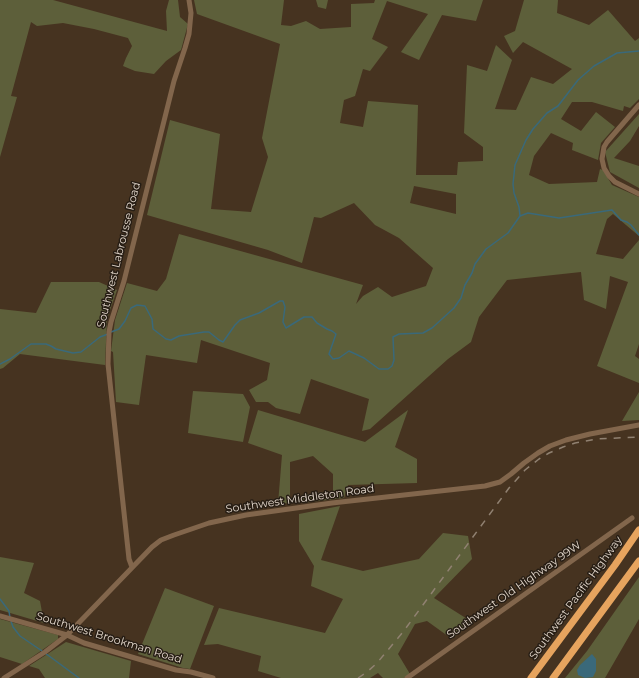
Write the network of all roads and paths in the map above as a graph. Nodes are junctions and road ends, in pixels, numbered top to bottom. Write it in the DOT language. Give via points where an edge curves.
graph roads {
  1 [pos="189,0"];
  2 [pos="639,105"];
  3 [pos="639,194"];
  4 [pos="639,425"];
  5 [pos="632,518"];
  6 [pos="639,530"];
  7 [pos="639,561"];
  8 [pos="132,567"];
  9 [pos="0,616"];
  10 [pos="67,635"];
  11 [pos="4,678"];
  12 [pos="214,678"];
  13 [pos="407,678"];
  14 [pos="531,678"];
  15 [pos="553,678"];
  1 -- 8 [label="street, Southwest Labrousse Road" via="191,13 187,42 174,81 109,332 108,364 129,559"];
  2 -- 3 [label="street" via="607,142 602,159 604,168 615,182"];
  4 -- 8 [label="street, Southwest Middleton Road" via="590,434 550,446 500,482 485,486 332,503 209,523 161,540"];
  5 -- 13 [label="street, Southwest Old Highway 99W"];
  6 -- 14 [label="highway, Southwest Pacific Highway"];
  7 -- 15 [label="highway"];
  8 -- 10 [label="street, Southwest Middleton Road"];
  9 -- 10 [label="street, Southwest Brookman Road"];
  10 -- 11 [label="street, Southwest Middleton Road"];
  10 -- 12 [label="street, Southwest Brookman Road" via="84,643 176,670"];
}
